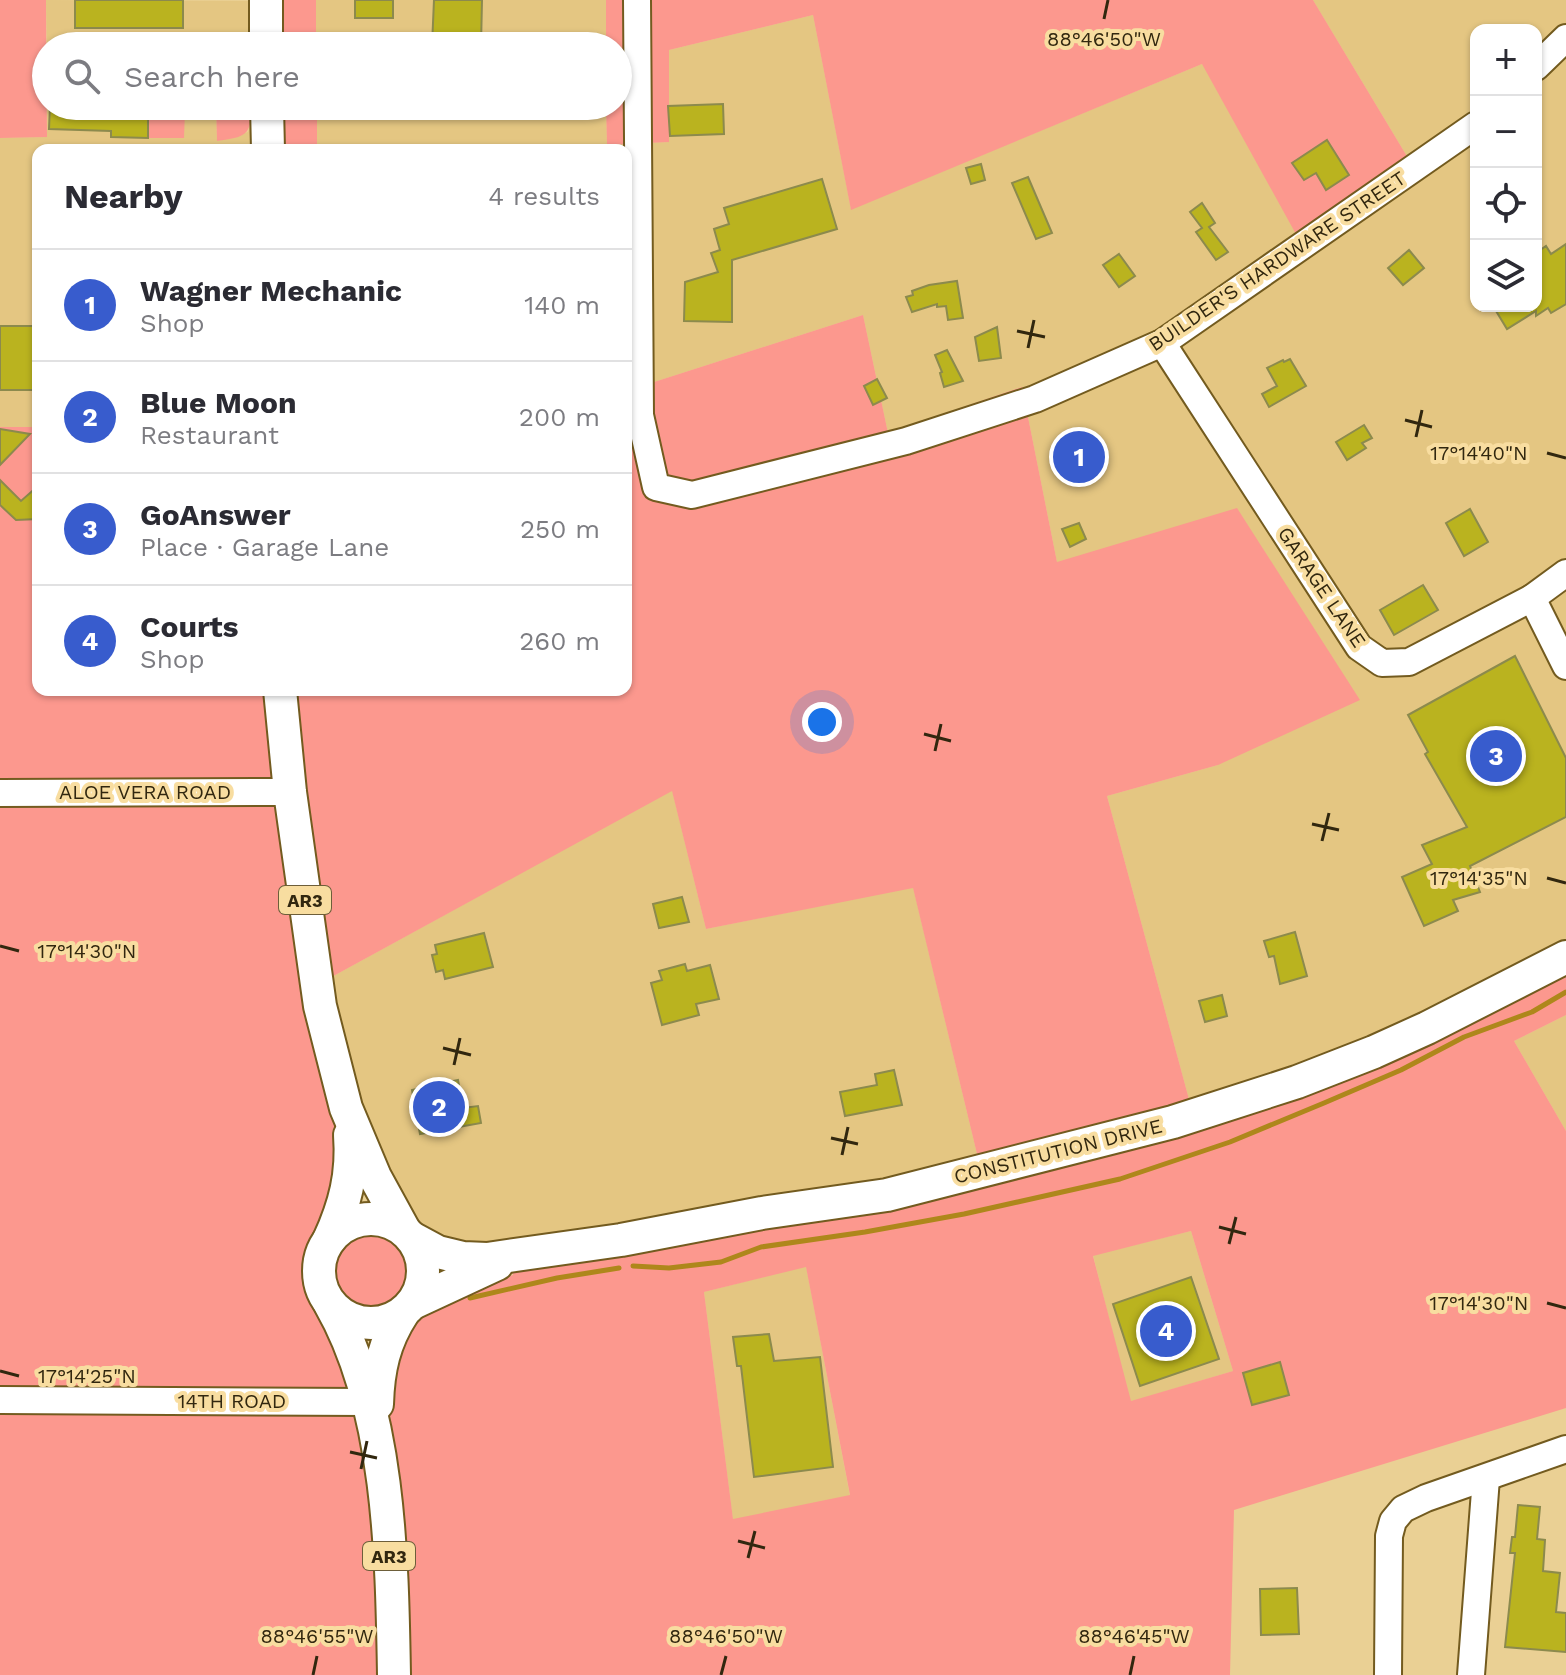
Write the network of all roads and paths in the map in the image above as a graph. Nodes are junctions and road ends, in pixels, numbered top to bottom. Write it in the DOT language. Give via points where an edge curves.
graph roads {
  1 [pos="266,0"];
  2 [pos="637,0"];
  3 [pos="266,32"];
  4 [pos="1566,38"];
  5 [pos="1542,61"];
  6 [pos="267,120"];
  7 [pos="1470,129"];
  8 [pos="268,144"];
  9 [pos="1162,343"];
  10 [pos="1566,573"];
  11 [pos="1532,598"];
  12 [pos="1566,666"];
  13 [pos="281,696"];
  14 [pos="290,792"];
  15 [pos="0,793"];
  16 [pos="1566,957"];
  17 [pos="346,1108"];
  18 [pos="408,1234"];
  19 [pos="329,1240"];
  20 [pos="522,1255"];
  21 [pos="330,1304"];
  22 [pos="408,1308"];
  23 [pos="0,1400"];
  24 [pos="368,1402"];
  25 [pos="376,1438"];
  26 [pos="1566,1449"];
  27 [pos="1486,1478"];
  28 [pos="394,1675"];
  29 [pos="1388,1675"];
  30 [pos="1471,1675"];
  1 -- 3 [label="main road"];
  2 -- 9 [label="street, BUILDER'S HARDWARE STREET" via="640,415 656,487 692,495 906,441 1035,399"];
  4 -- 5 [label="street"];
  6 -- 8 [label="main road"];
  7 -- 9 [label="street, BUILDER'S HARDWARE STREET"];
  9 -- 11 [label="street, GARAGE LANE" via="1359,647 1382,663 1409,662"];
  10 -- 11 [label="street, GARAGE LANE"];
  11 -- 12 [label="street"];
  13 -- 14 [label="main road, AR3"];
  14 -- 15 [label="street, ALOE VERA ROAD"];
  14 -- 17 [label="main road, AR3" via="320,1006"];
  16 -- 20 [label="main road, CONSTITUTION DRIVE" via="1374,1052 1173,1122 887,1195"];
  17 -- 18 [label="main road, AR3" via="375,1177"];
  17 -- 19 [label="main road, AR3" via="351,1172"];
  18 -- 19 [label="main road" via="389,1222 364,1220 341,1228"];
  18 -- 20 [label="main road, CONSTITUTION DRIVE" via="438,1252 463,1258"];
  18 -- 22 [label="main road" via="423,1270 421,1288"];
  19 -- 21 [label="main road" via="318,1272"];
  20 -- 22 [label="main road, CONSTITUTION DRIVE" via="462,1278"];
  21 -- 22 [label="main road" via="365,1323 389,1321"];
  21 -- 24 [label="main road, AR3" via="353,1351"];
  22 -- 25 [label="main road, AR3" via="385,1346"];
  23 -- 24 [label="street, 14TH ROAD"];
  24 -- 25 [label="main road, AR3"];
  25 -- 28 [label="main road, AR3" via="388,1530"];
  26 -- 27 [label="street"];
  27 -- 29 [label="street" via="1426,1498 1403,1509 1393,1521"];
  27 -- 30 [label="street"];
}
